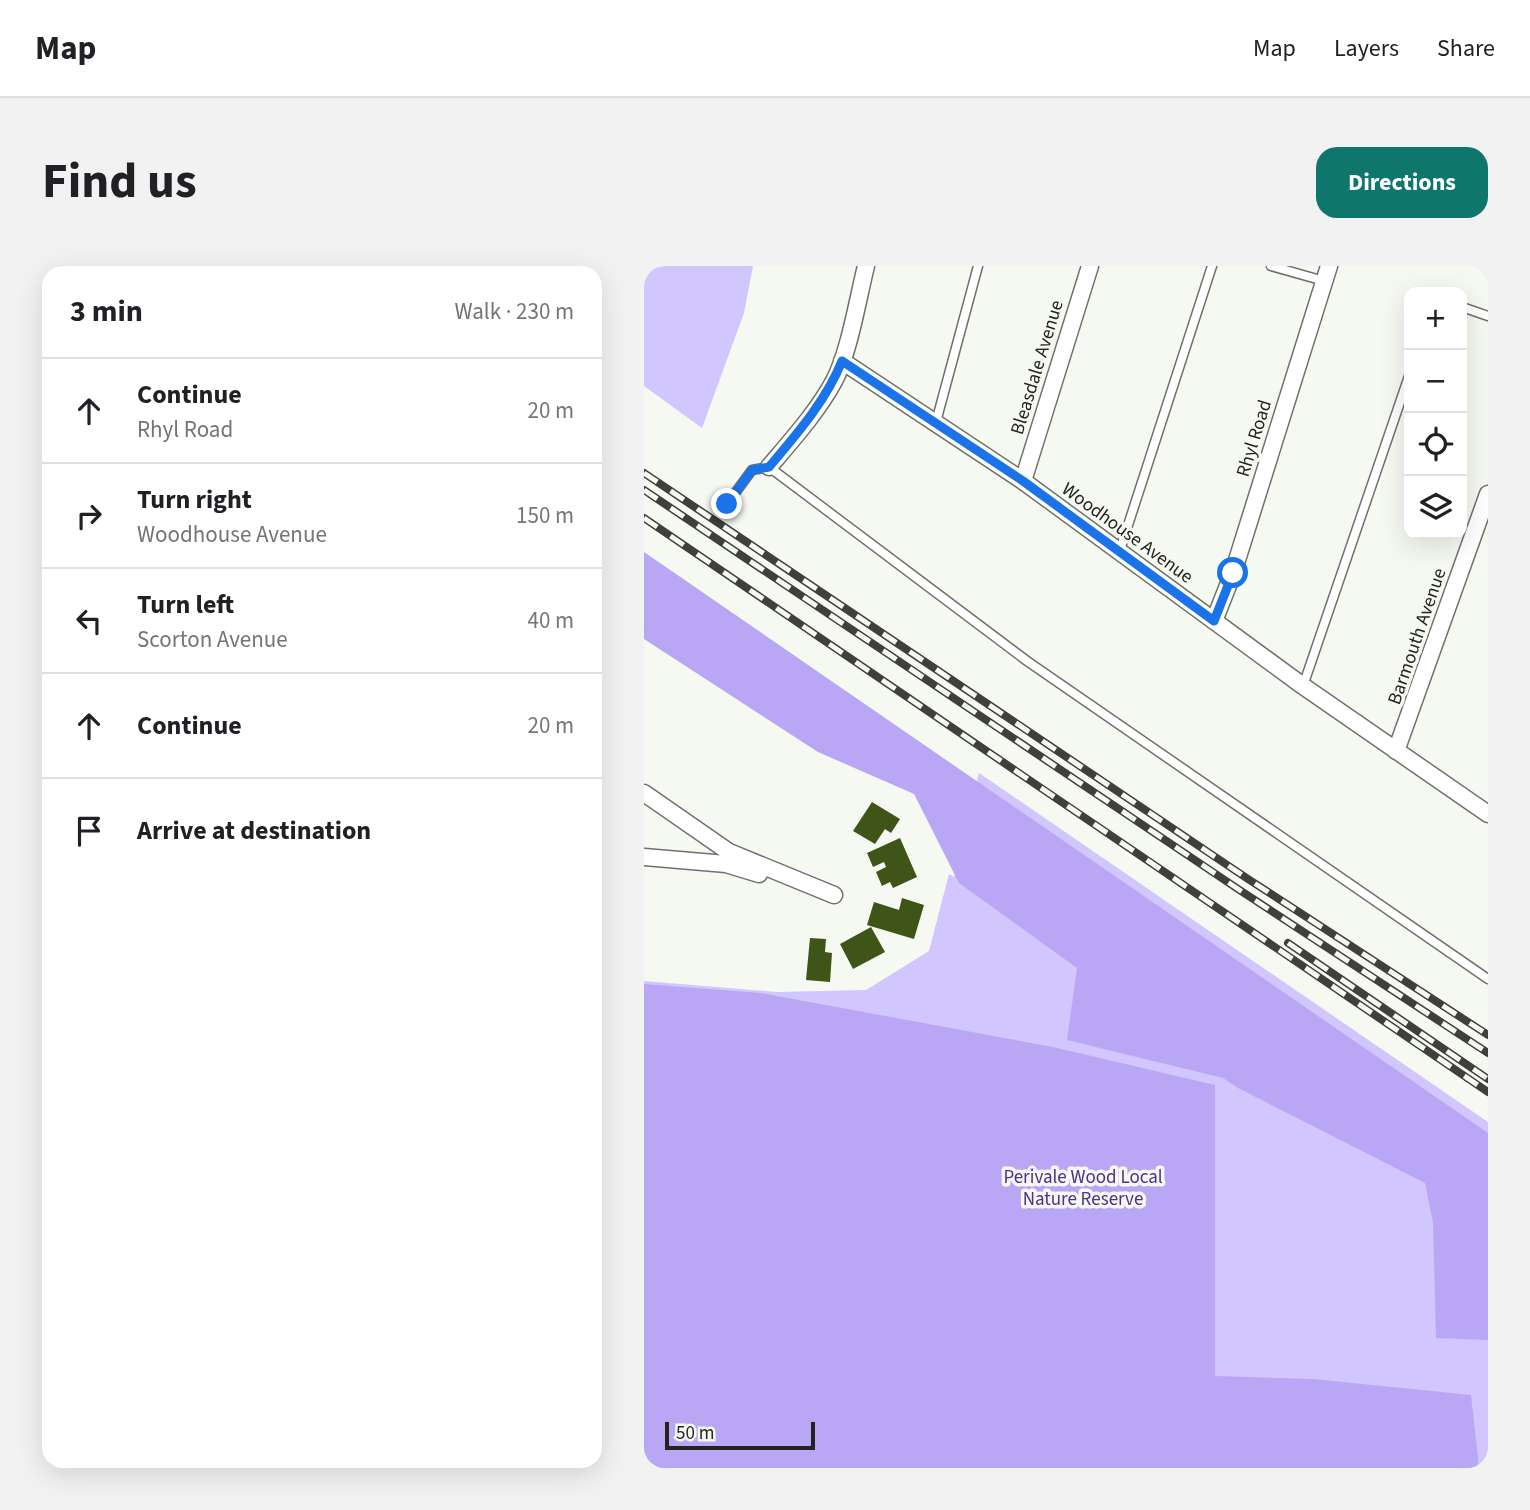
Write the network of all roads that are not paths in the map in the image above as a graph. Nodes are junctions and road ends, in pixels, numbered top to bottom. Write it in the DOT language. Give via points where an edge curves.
graph roads {
  1 [pos="866,266"];
  2 [pos="978,266"];
  3 [pos="1090,266"];
  4 [pos="1212,266"];
  5 [pos="1271,266"];
  6 [pos="1327,274"];
  7 [pos="1467,309"];
  8 [pos="1488,316"];
  9 [pos="842,361"];
  10 [pos="1404,391"];
  11 [pos="936,422"];
  12 [pos="769,467"];
  13 [pos="1023,481"];
  14 [pos="1488,494"];
  15 [pos="727,504"];
  16 [pos="1119,552"];
  17 [pos="1214,621"];
  18 [pos="1303,686"];
  19 [pos="1396,751"];
  20 [pos="644,793"];
  21 [pos="1488,814"];
  22 [pos="644,857"];
  23 [pos="1488,979"];
  1 -- 9 [label="street"];
  2 -- 11 [label="lane"];
  3 -- 13 [label="street, Bleasdale Avenue"];
  4 -- 16 [label="lane"];
  5 -- 6 [label="lane"];
  6 -- 17 [label="street, Rhyl Road"];
  7 -- 8 [label="lane"];
  9 -- 11 [label="street, Woodhouse Avenue"];
  9 -- 12 [label="street" via="834,381"];
  10 -- 18 [label="lane"];
  11 -- 13 [label="street, Woodhouse Avenue"];
  12 -- 15 [label="lane" via="752,470"];
  12 -- 23 [label="lane" via="1027,662"];
  13 -- 16 [label="street, Woodhouse Avenue"];
  14 -- 19 [label="street, Barmouth Avenue"];
  16 -- 17 [label="street, Woodhouse Avenue"];
  17 -- 18 [label="street, Woodhouse Avenue"];
  18 -- 19 [label="street, Woodhouse Avenue"];
  19 -- 21 [label="street, Woodhouse Avenue"];
  20 -- 22 [label="street" via="729,852 834,895 726,864"];
}
